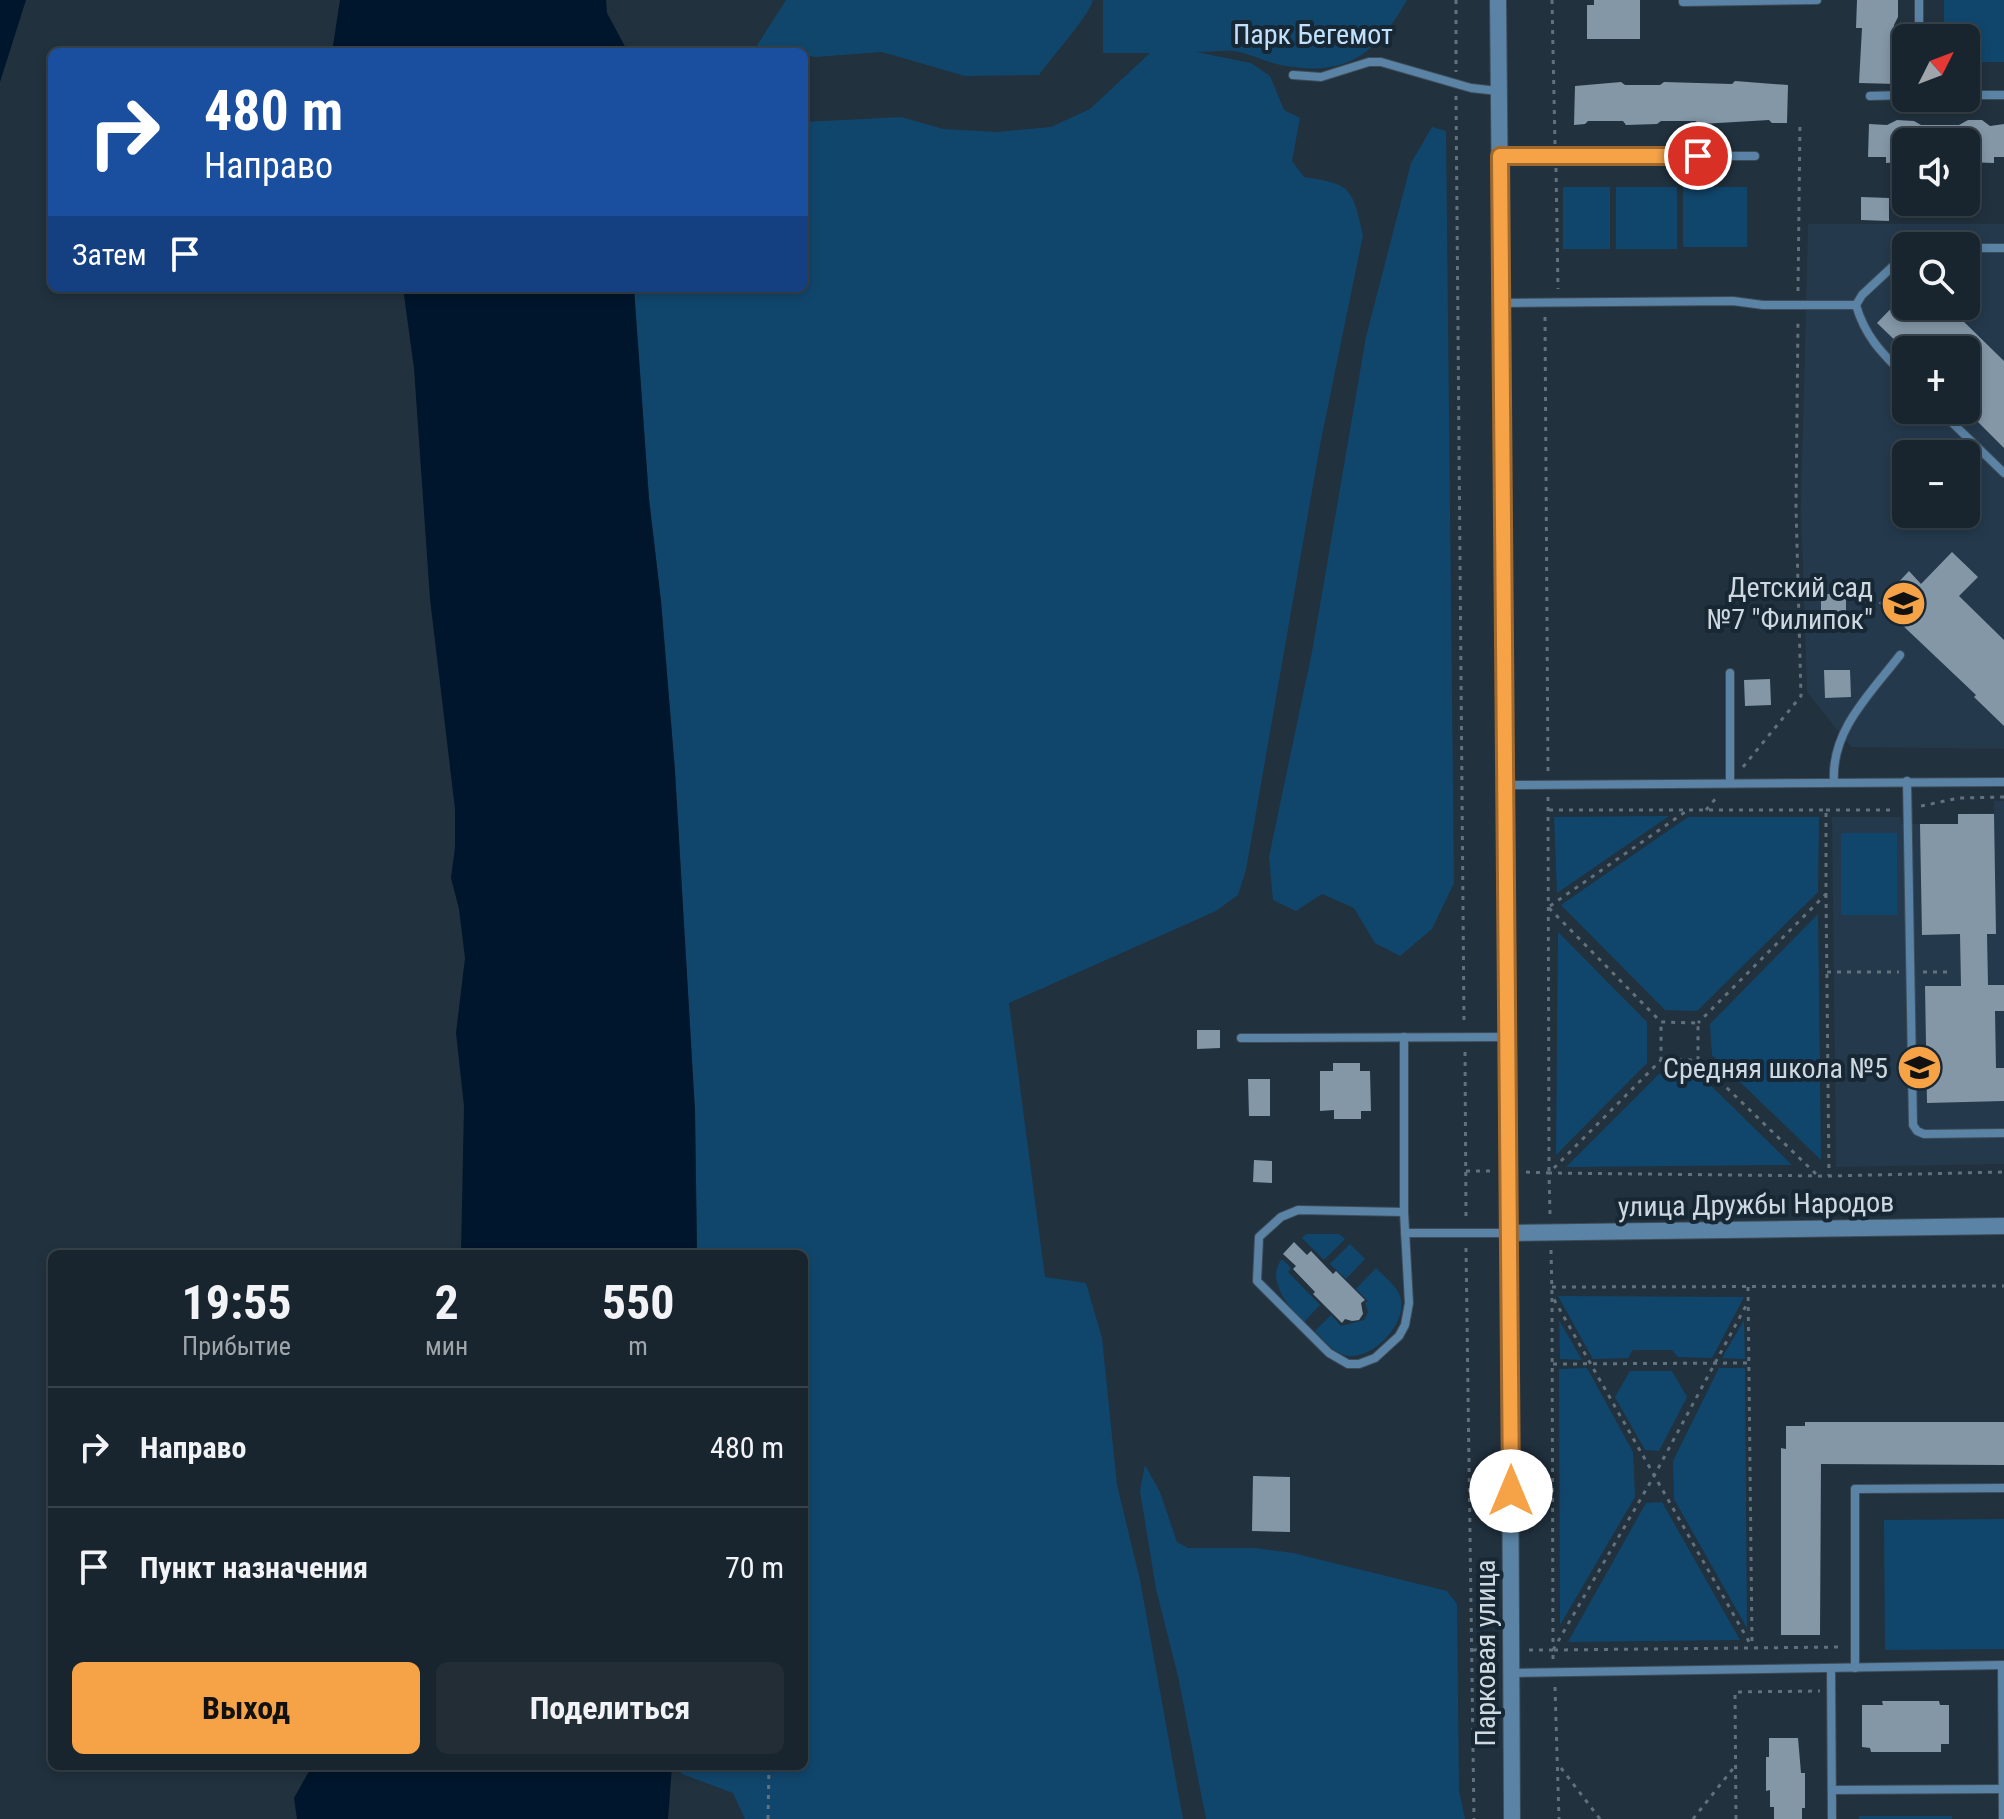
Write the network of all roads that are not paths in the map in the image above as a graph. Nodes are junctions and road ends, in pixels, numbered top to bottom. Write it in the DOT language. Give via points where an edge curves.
graph roads {
  1 [pos="1498,0"];
  2 [pos="1683,0"];
  3 [pos="1817,0"];
  4 [pos="1919,0"];
  5 [pos="1919,24"];
  6 [pos="1293,75"];
  7 [pos="1499,91"];
  8 [pos="1892,95"];
  9 [pos="1980,95"];
  10 [pos="2004,95"];
  11 [pos="1870,96"];
  12 [pos="1500,156"];
  13 [pos="1755,156"];
  14 [pos="1980,248"];
  15 [pos="2004,248"];
  16 [pos="1892,267"];
  17 [pos="1501,303"];
  18 [pos="1856,305"];
  19 [pos="1892,363"];
  20 [pos="1953,424"];
  21 [pos="2004,473"];
  22 [pos="1900,655"];
  23 [pos="1730,673"];
  24 [pos="1834,781"];
  25 [pos="1907,781"];
  26 [pos="1730,782"];
  27 [pos="2004,782"];
  28 [pos="1506,785"];
  29 [pos="1404,1037"];
  30 [pos="1508,1037"];
  31 [pos="1241,1038"];
  32 [pos="2004,1133"];
  33 [pos="1404,1212"];
  34 [pos="2004,1226"];
  35 [pos="1405,1233"];
  36 [pos="1509,1233"];
  37 [pos="2004,1488"];
  38 [pos="2003,1666"];
  39 [pos="1831,1668"];
  40 [pos="1855,1668"];
  41 [pos="1510,1673"];
  42 [pos="2002,1789"];
  43 [pos="1832,1790"];
  44 [pos="1512,1819"];
  45 [pos="1832,1819"];
  46 [pos="2003,1819"];
  1 -- 7 [label="street, Парковая улица"];
  2 -- 3 [label="lane"];
  4 -- 5 [label="lane"];
  6 -- 7 [label="lane" via="1321,77 1381,62"];
  7 -- 12 [label="street, Парковая улица"];
  8 -- 11 [label="lane"];
  9 -- 10 [label="lane"];
  12 -- 13 [label="lane"];
  12 -- 17 [label="street, Парковая улица"];
  14 -- 15 [label="lane"];
  16 -- 18 [label="lane"];
  17 -- 18 [label="lane"];
  17 -- 28 [label="street, Парковая улица"];
  18 -- 19 [label="lane" via="1873,345"];
  20 -- 21 [label="lane"];
  22 -- 24 [label="lane" via="1845,728 1834,758"];
  23 -- 26 [label="lane"];
  24 -- 25 [label="lane"];
  24 -- 26 [label="lane"];
  25 -- 27 [label="lane"];
  25 -- 32 [label="lane" via="1913,1125 1924,1134"];
  26 -- 28 [label="lane"];
  28 -- 30 [label="street, Парковая улица"];
  29 -- 30 [label="lane"];
  29 -- 31 [label="lane"];
  29 -- 33 [label="lane"];
  30 -- 36 [label="street, Парковая улица"];
  33 -- 35 [label="lane"];
  33 -- 35 [label="lane" via="1289,1212 1259,1237 1257,1281 1337,1360 1367,1362 1399,1336 1408,1315"];
  34 -- 36 [label="street, улица Дружбы Народов"];
  35 -- 36 [label="lane"];
  36 -- 41 [label="street, Парковая улица"];
  37 -- 40 [label="lane" via="1855,1489"];
  38 -- 40 [label="lane"];
  38 -- 42 [label="lane"];
  39 -- 40 [label="lane"];
  39 -- 41 [label="lane"];
  39 -- 43 [label="lane"];
  41 -- 44 [label="street, Парковая улица"];
  42 -- 43 [label="lane"];
  42 -- 46 [label="lane"];
  43 -- 45 [label="lane"];
}
